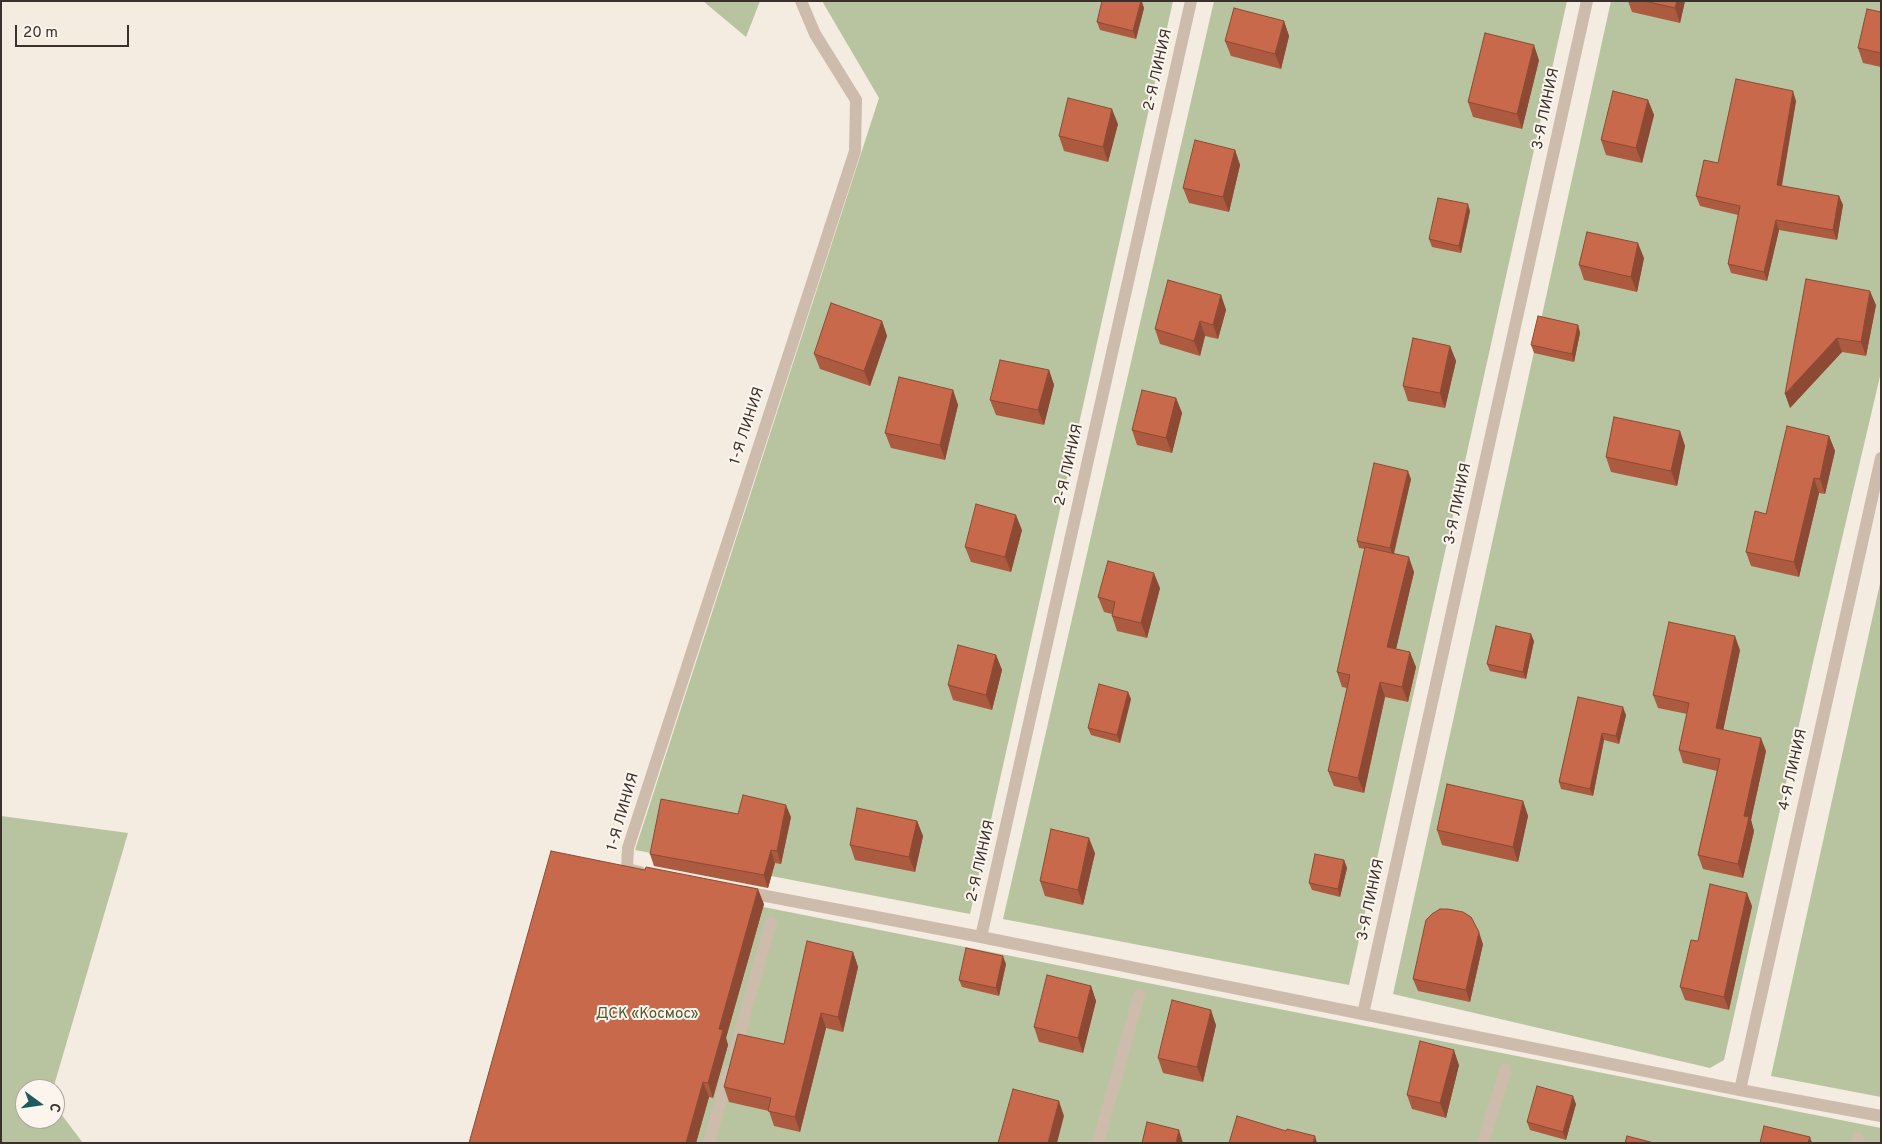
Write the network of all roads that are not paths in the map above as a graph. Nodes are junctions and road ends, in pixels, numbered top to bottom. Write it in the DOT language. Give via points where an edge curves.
graph roads {
  1 [pos="802,1"];
  2 [pos="1191,1"];
  3 [pos="1587,1"];
  4 [pos="1881,458"];
  5 [pos="655,875"];
  6 [pos="730,890"];
  7 [pos="771,922"];
  8 [pos="981,937"];
  9 [pos="1139,995"];
  10 [pos="1363,1014"];
  11 [pos="1506,1069"];
  12 [pos="1740,1090"];
  13 [pos="1881,1116"];
  14 [pos="709,1143"];
  15 [pos="1098,1143"];
  16 [pos="1483,1143"];
  1 -- 5 [label="lane, 1-Я ЛИНИЯ" via="816,34 856,100 855,152 628,848 627,869"];
  2 -- 8 [label="lane, 2-Я ЛИНИЯ"];
  3 -- 10 [label="lane, 3-Я ЛИНИЯ"];
  4 -- 12 [label="lane, 4-Я ЛИНИЯ"];
  6 -- 8 [label="lane"];
  7 -- 14 [label="lane"];
  8 -- 10 [label="lane"];
  9 -- 15 [label="lane"];
  10 -- 12 [label="lane"];
  11 -- 16 [label="lane"];
  12 -- 13 [label="lane"];
}
